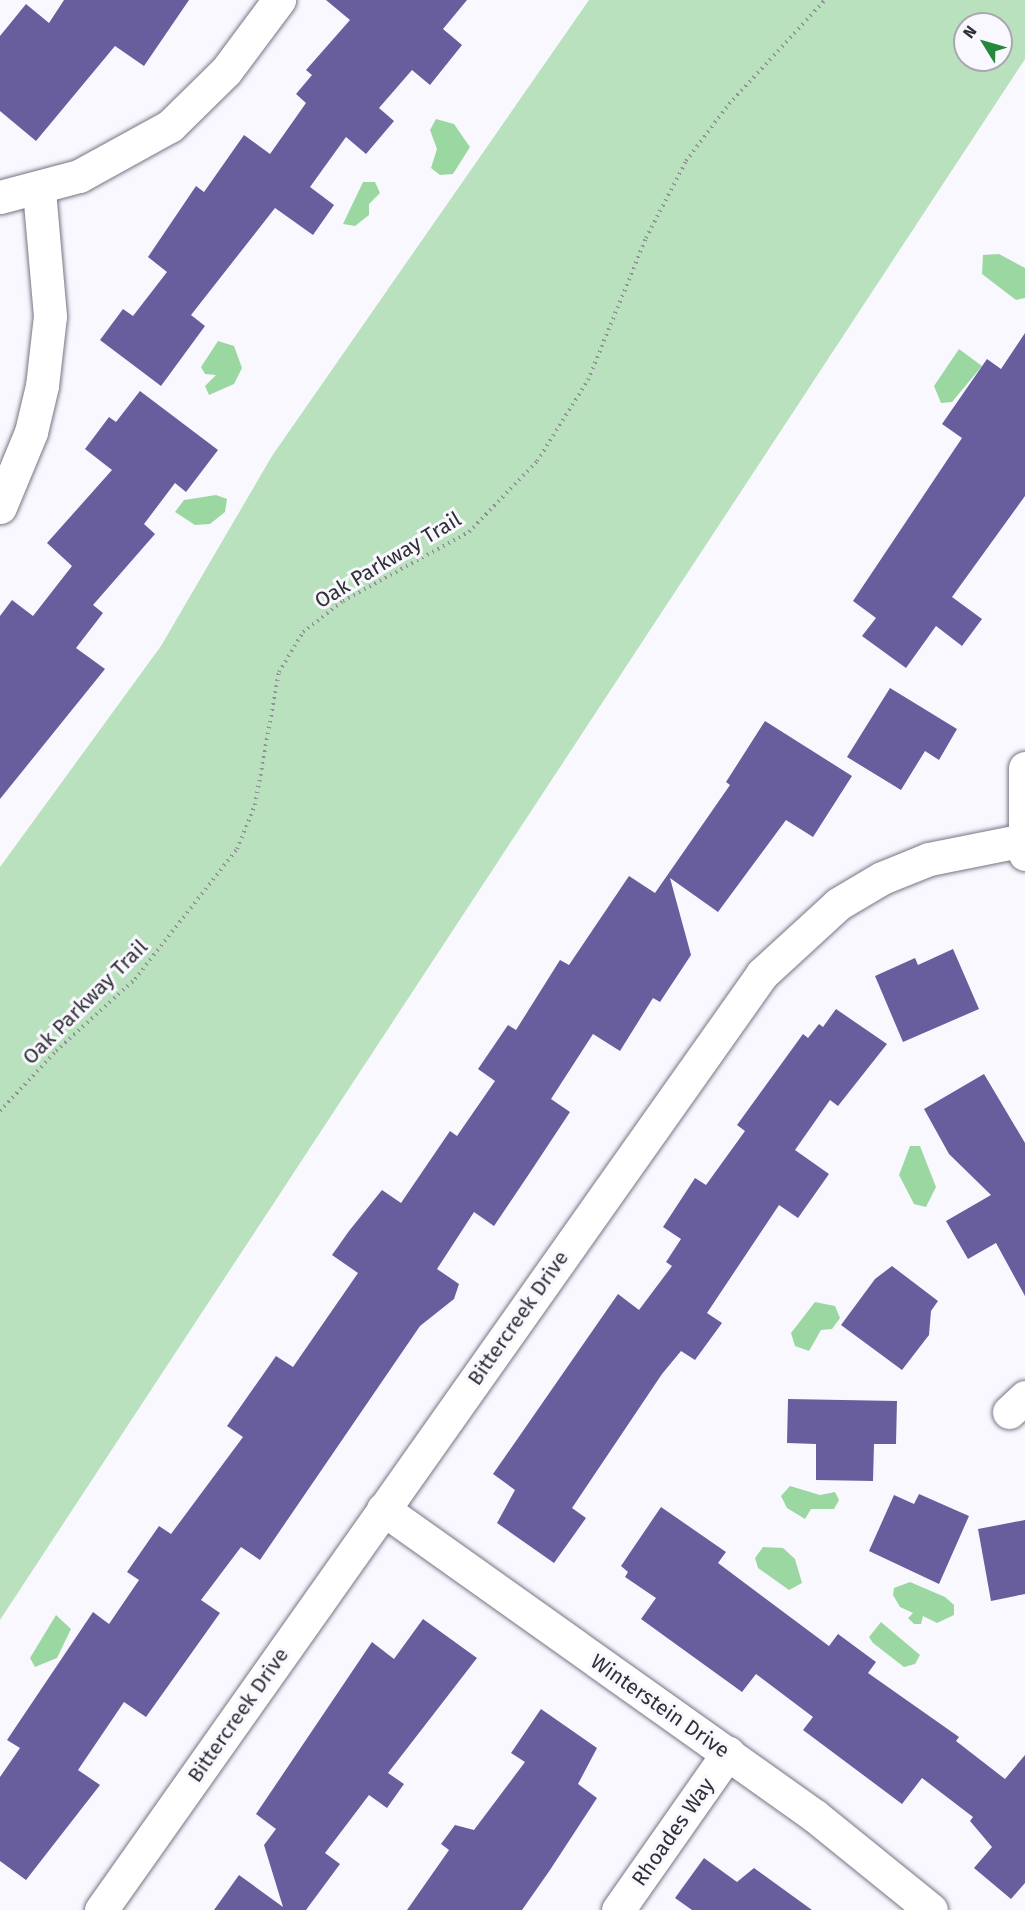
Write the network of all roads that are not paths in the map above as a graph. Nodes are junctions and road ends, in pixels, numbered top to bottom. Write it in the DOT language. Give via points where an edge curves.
graph roads {
  1 [pos="279,0"];
  2 [pos="39,189"];
  3 [pos="0,197"];
  4 [pos="0,507"];
  5 [pos="1025,768"];
  6 [pos="1024,847"];
  7 [pos="383,1509"];
  8 [pos="728,1753"];
  9 [pos="101,1910"];
  10 [pos="618,1910"];
  11 [pos="931,1910"];
  1 -- 2 [label="street" via="226,71 170,126 126,154"];
  2 -- 3 [label="street"];
  2 -- 4 [label="street" via="50,316 42,386 31,432"];
  5 -- 6 [label="street"];
  6 -- 7 [label="street, Bittercreek Drive" via="929,859 882,878 838,904 762,974"];
  7 -- 8 [label="street, Winterstein Drive"];
  7 -- 9 [label="street, Bittercreek Drive"];
  8 -- 10 [label="street, Rhoades Way"];
  8 -- 11 [label="street, Winterstein Drive" via="880,1865"];
}
